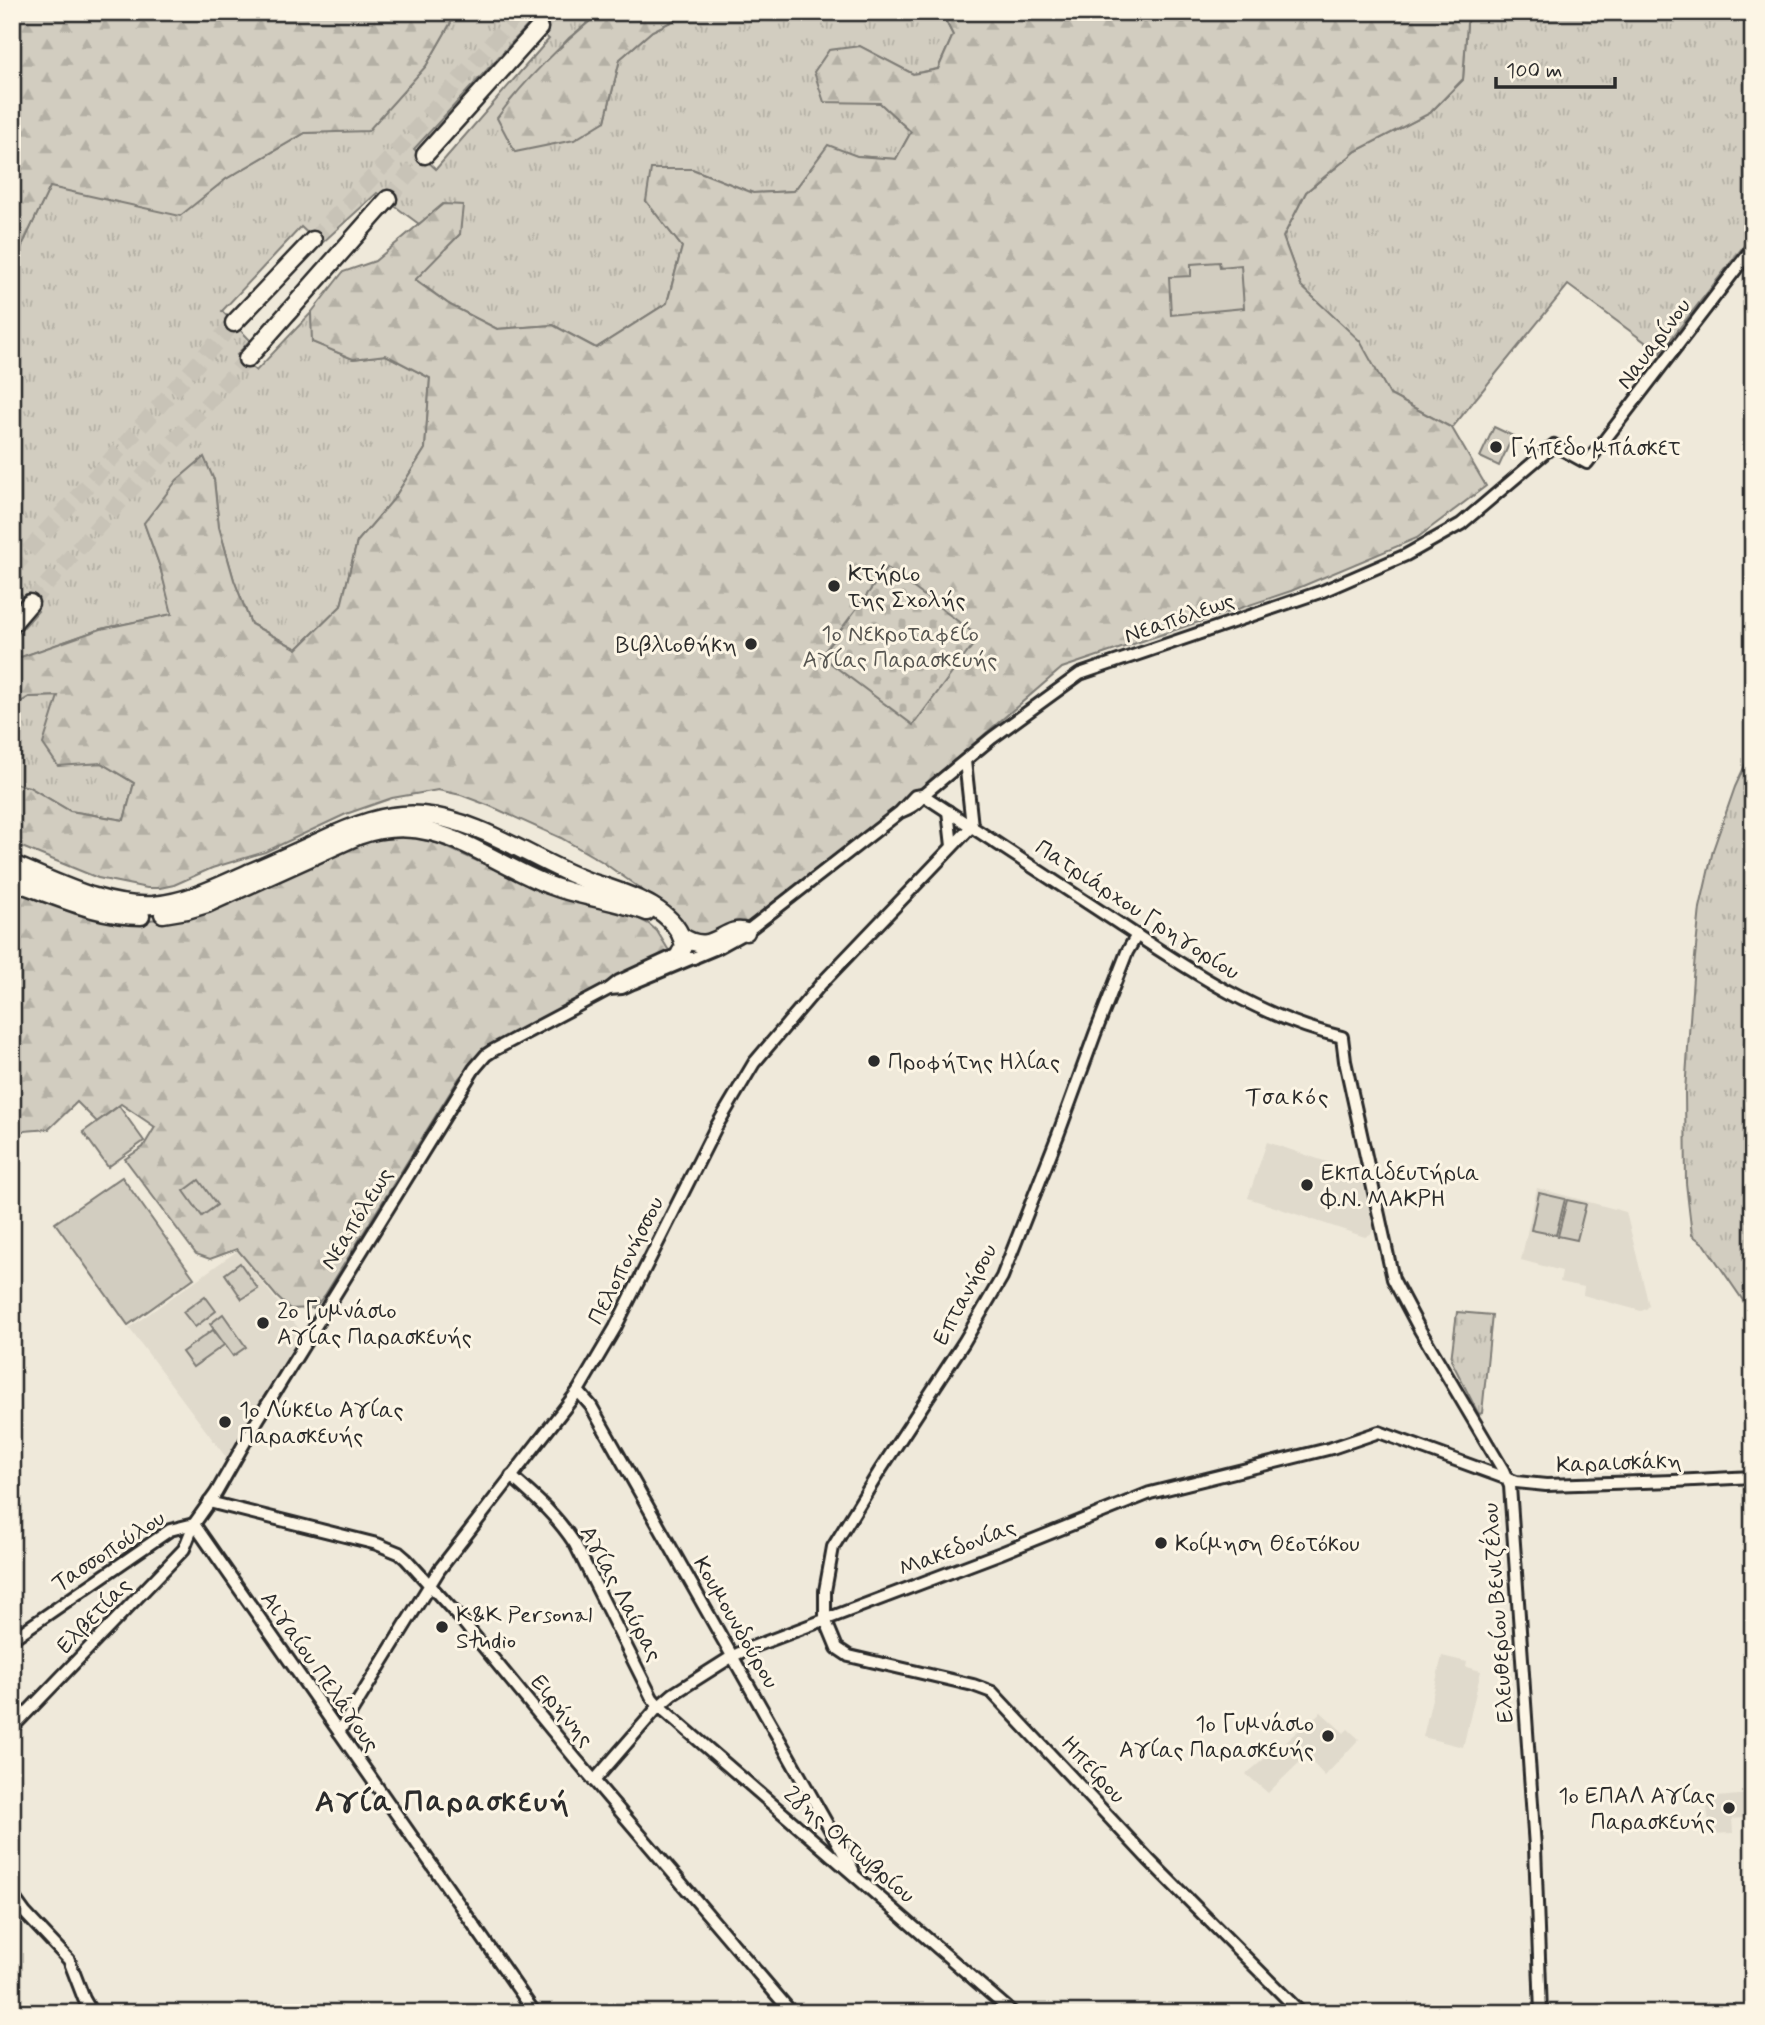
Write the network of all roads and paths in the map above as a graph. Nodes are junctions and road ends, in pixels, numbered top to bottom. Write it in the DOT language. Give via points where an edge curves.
graph roads {
  1 [pos="539,28"];
  2 [pos="425,155"];
  3 [pos="388,199"];
  4 [pos="313,240"];
  5 [pos="1753,247"];
  6 [pos="234,323"];
  7 [pos="247,359"];
  8 [pos="1469,517"];
  9 [pos="30,603"];
  10 [pos="12,624"];
  11 [pos="965,761"];
  12 [pos="923,794"];
  13 [pos="948,811"];
  14 [pos="972,826"];
  15 [pos="952,846"];
  16 [pos="12,864"];
  17 [pos="12,881"];
  18 [pos="746,932"];
  19 [pos="1137,935"];
  20 [pos="681,936"];
  21 [pos="687,956"];
  22 [pos="1342,1037"];
  23 [pos="578,1391"];
  24 [pos="1379,1433"];
  25 [pos="1505,1475"];
  26 [pos="511,1476"];
  27 [pos="1753,1477"];
  28 [pos="209,1502"];
  29 [pos="194,1524"];
  30 [pos="430,1585"];
  31 [pos="825,1619"];
  32 [pos="12,1639"];
  33 [pos="733,1656"];
  34 [pos="659,1706"];
  35 [pos="12,1728"];
  36 [pos="339,1732"];
  37 [pos="594,1781"];
  38 [pos="856,1875"];
  39 [pos="12,1895"];
  40 [pos="92,2013"];
  41 [pos="535,2013"];
  42 [pos="792,2013"];
  43 [pos="1013,2013"];
  44 [pos="1301,2013"];
  45 [pos="1541,2013"];
  1 -- 2 [label="highway"];
  3 -- 7 [label="highway"];
  4 -- 6 [label="highway"];
  5 -- 8 [label="street, Ναυαρίνου" via="1587,463 1554,445"];
  8 -- 11 [label="street, Νεαπόλεως" via="1406,555 1323,591 1080,674"];
  9 -- 10 [label="highway"];
  11 -- 12 [label="street, Νεαπόλεως"];
  11 -- 14 [label="street"];
  12 -- 13 [label="street, Πατριάρχου Γρηγορίου"];
  12 -- 18 [label="street, Νεαπόλεως"];
  13 -- 14 [label="street, Πατριάρχου Γρηγορίου"];
  13 -- 15 [label="street"];
  14 -- 15 [label="street, Πελοπονήσσου"];
  14 -- 19 [label="street, Πατριάρχου Γρηγορίου"];
  15 -- 23 [label="street, Πελοπονήσσου" via="821,984 754,1063"];
  16 -- 20 [label="highway" via="105,900 167,904 198,895 356,826 422,815 476,829 568,873 630,895 656,908"];
  17 -- 21 [label="highway" via="106,913 165,914 216,900 370,832 414,828 446,836 557,888 645,911 662,922"];
  18 -- 20 [label="highway" via="739,930 701,945"];
  18 -- 21 [label="street, Νεαπόλεως" via="717,948"];
  19 -- 22 [label="street, Πατριάρχου Γρηγορίου" via="1241,999"];
  19 -- 31 [label="street, Επτανήσου" via="1094,1034 1002,1277 833,1547"];
  20 -- 21 [label="highway"];
  21 -- 28 [label="street, Νεαπόλεως" via="619,981 486,1055 351,1265"];
  22 -- 25 [label="street, Ελευθερίου Βενιζέλου" via="1393,1279"];
  23 -- 26 [label="street, Πελοπονήσσου"];
  23 -- 33 [label="street, Κουμουνδούρου" via="591,1406"];
  24 -- 25 [label="street, Καραισκάκη"];
  24 -- 31 [label="street, Μακεδονίας" via="1150,1493"];
  25 -- 27 [label="street, Καραισκάκη" via="1546,1485"];
  25 -- 45 [label="street, Ελευθερίου Βενιζέλου" via="1511,1492 1535,1847"];
  26 -- 30 [label="street, Πελοπονήσσου"];
  26 -- 34 [label="street, Αγίας Λαύρας" via="566,1530"];
  28 -- 29 [label="street, Νεαπόλεως"];
  28 -- 30 [label="street, Ειρήνης" via="377,1544 399,1553"];
  29 -- 32 [label="street, Τασσοπούλου" via="170,1530"];
  29 -- 35 [label="street, Ελβετίας" via="184,1549"];
  29 -- 36 [label="street, Αιγαίου Πελάγους"];
  30 -- 36 [label="street, Πελοπονήσσου"];
  30 -- 37 [label="street, Ειρήνης"];
  31 -- 33 [label="street, Μακεδονίας"];
  31 -- 44 [label="street, Ηπείρου" via="837,1648 849,1656 992,1692"];
  33 -- 34 [label="street, Μακεδονίας"];
  33 -- 38 [label="street, Κουμουνδούρου"];
  34 -- 37 [label="street, Μακεδονίας"];
  34 -- 38 [label="street, 28ης Οκτωβρίου"];
  36 -- 41 [label="street, Αιγαίου Πελάγους"];
  37 -- 42 [label="street, Ειρήνης"];
  38 -- 43 [label="street, 28ης Οκτωβρίου"];
  39 -- 40 [label="street" via="69,1961"];
}
